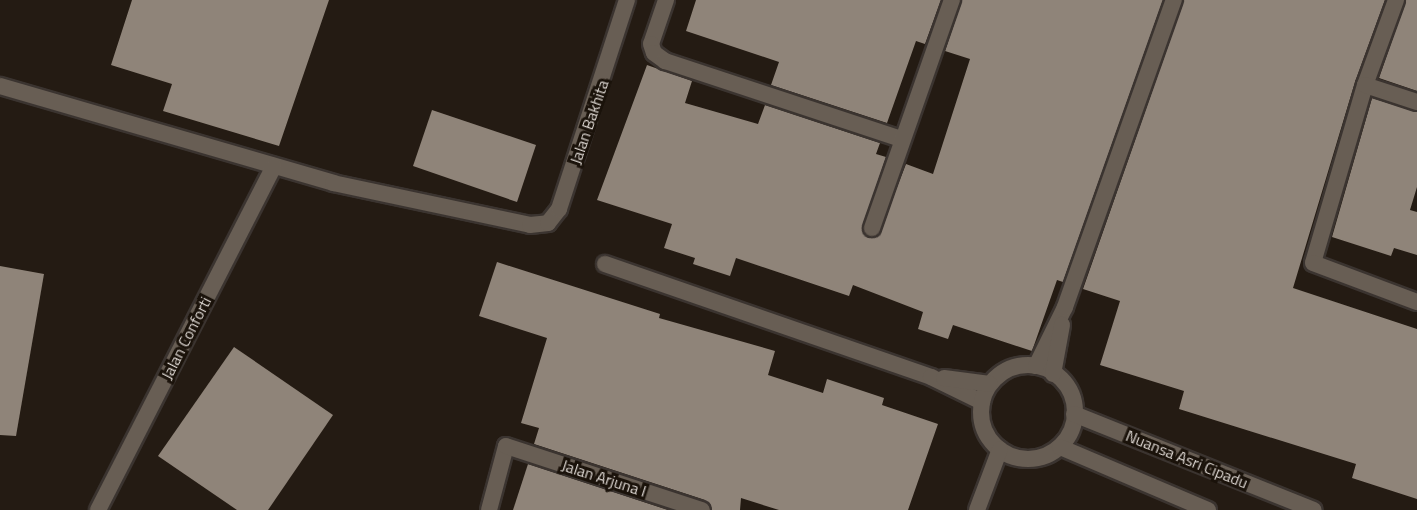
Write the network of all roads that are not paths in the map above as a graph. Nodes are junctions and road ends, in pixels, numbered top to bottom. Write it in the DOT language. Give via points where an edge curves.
graph roads {
  1 [pos="627,0"];
  2 [pos="666,0"];
  3 [pos="952,0"];
  4 [pos="1174,0"];
  5 [pos="1396,0"];
  6 [pos="1365,85"];
  7 [pos="0,86"];
  8 [pos="1417,102"];
  9 [pos="901,139"];
  10 [pos="274,166"];
  11 [pos="872,228"];
  12 [pos="605,264"];
  13 [pos="1417,302"];
  14 [pos="1065,307"];
  15 [pos="1036,366"];
  16 [pos="1053,374"];
  17 [pos="932,377"];
  18 [pos="990,384"];
  19 [pos="982,402"];
  20 [pos="1074,414"];
  21 [pos="1060,447"];
  22 [pos="1000,449"];
  23 [pos="1017,457"];
  24 [pos="989,485"];
  25 [pos="1303,508"];
  26 [pos="98,510"];
  27 [pos="489,510"];
  28 [pos="702,510"];
  29 [pos="977,510"];
  30 [pos="1208,510"];
  1 -- 10 [label="street, Jalan Bakhita" via="559,209 548,223 530,225 333,183"];
  2 -- 9 [label="street" via="651,44 654,53 665,61"];
  3 -- 9 [label="street"];
  4 -- 14 [label="street"];
  5 -- 6 [label="street"];
  6 -- 8 [label="street"];
  6 -- 13 [label="street" via="1313,263"];
  7 -- 10 [label="street"];
  9 -- 11 [label="street"];
  10 -- 26 [label="street, Jalan Conforti"];
  12 -- 17 [label="street"];
  14 -- 15 [label="street"];
  14 -- 16 [label="street"];
  15 -- 16 [label="street"];
  15 -- 18 [label="street" via="1011,367"];
  16 -- 20 [label="street" via="1072,396"];
  17 -- 18 [label="street"];
  17 -- 19 [label="street"];
  18 -- 19 [label="street"];
  19 -- 22 [label="street" via="983,428"];
  20 -- 21 [label="street" via="1068,437"];
  20 -- 25 [label="street, Nuansa Asri Cipadu"];
  21 -- 23 [label="street" via="1044,456"];
  21 -- 30 [label="street"];
  22 -- 23 [label="street"];
  22 -- 24 [label="street"];
  23 -- 24 [label="street"];
  24 -- 29 [label="street"];
  27 -- 28 [label="street, Jalan Arjuna I" via="506,446"];
}
